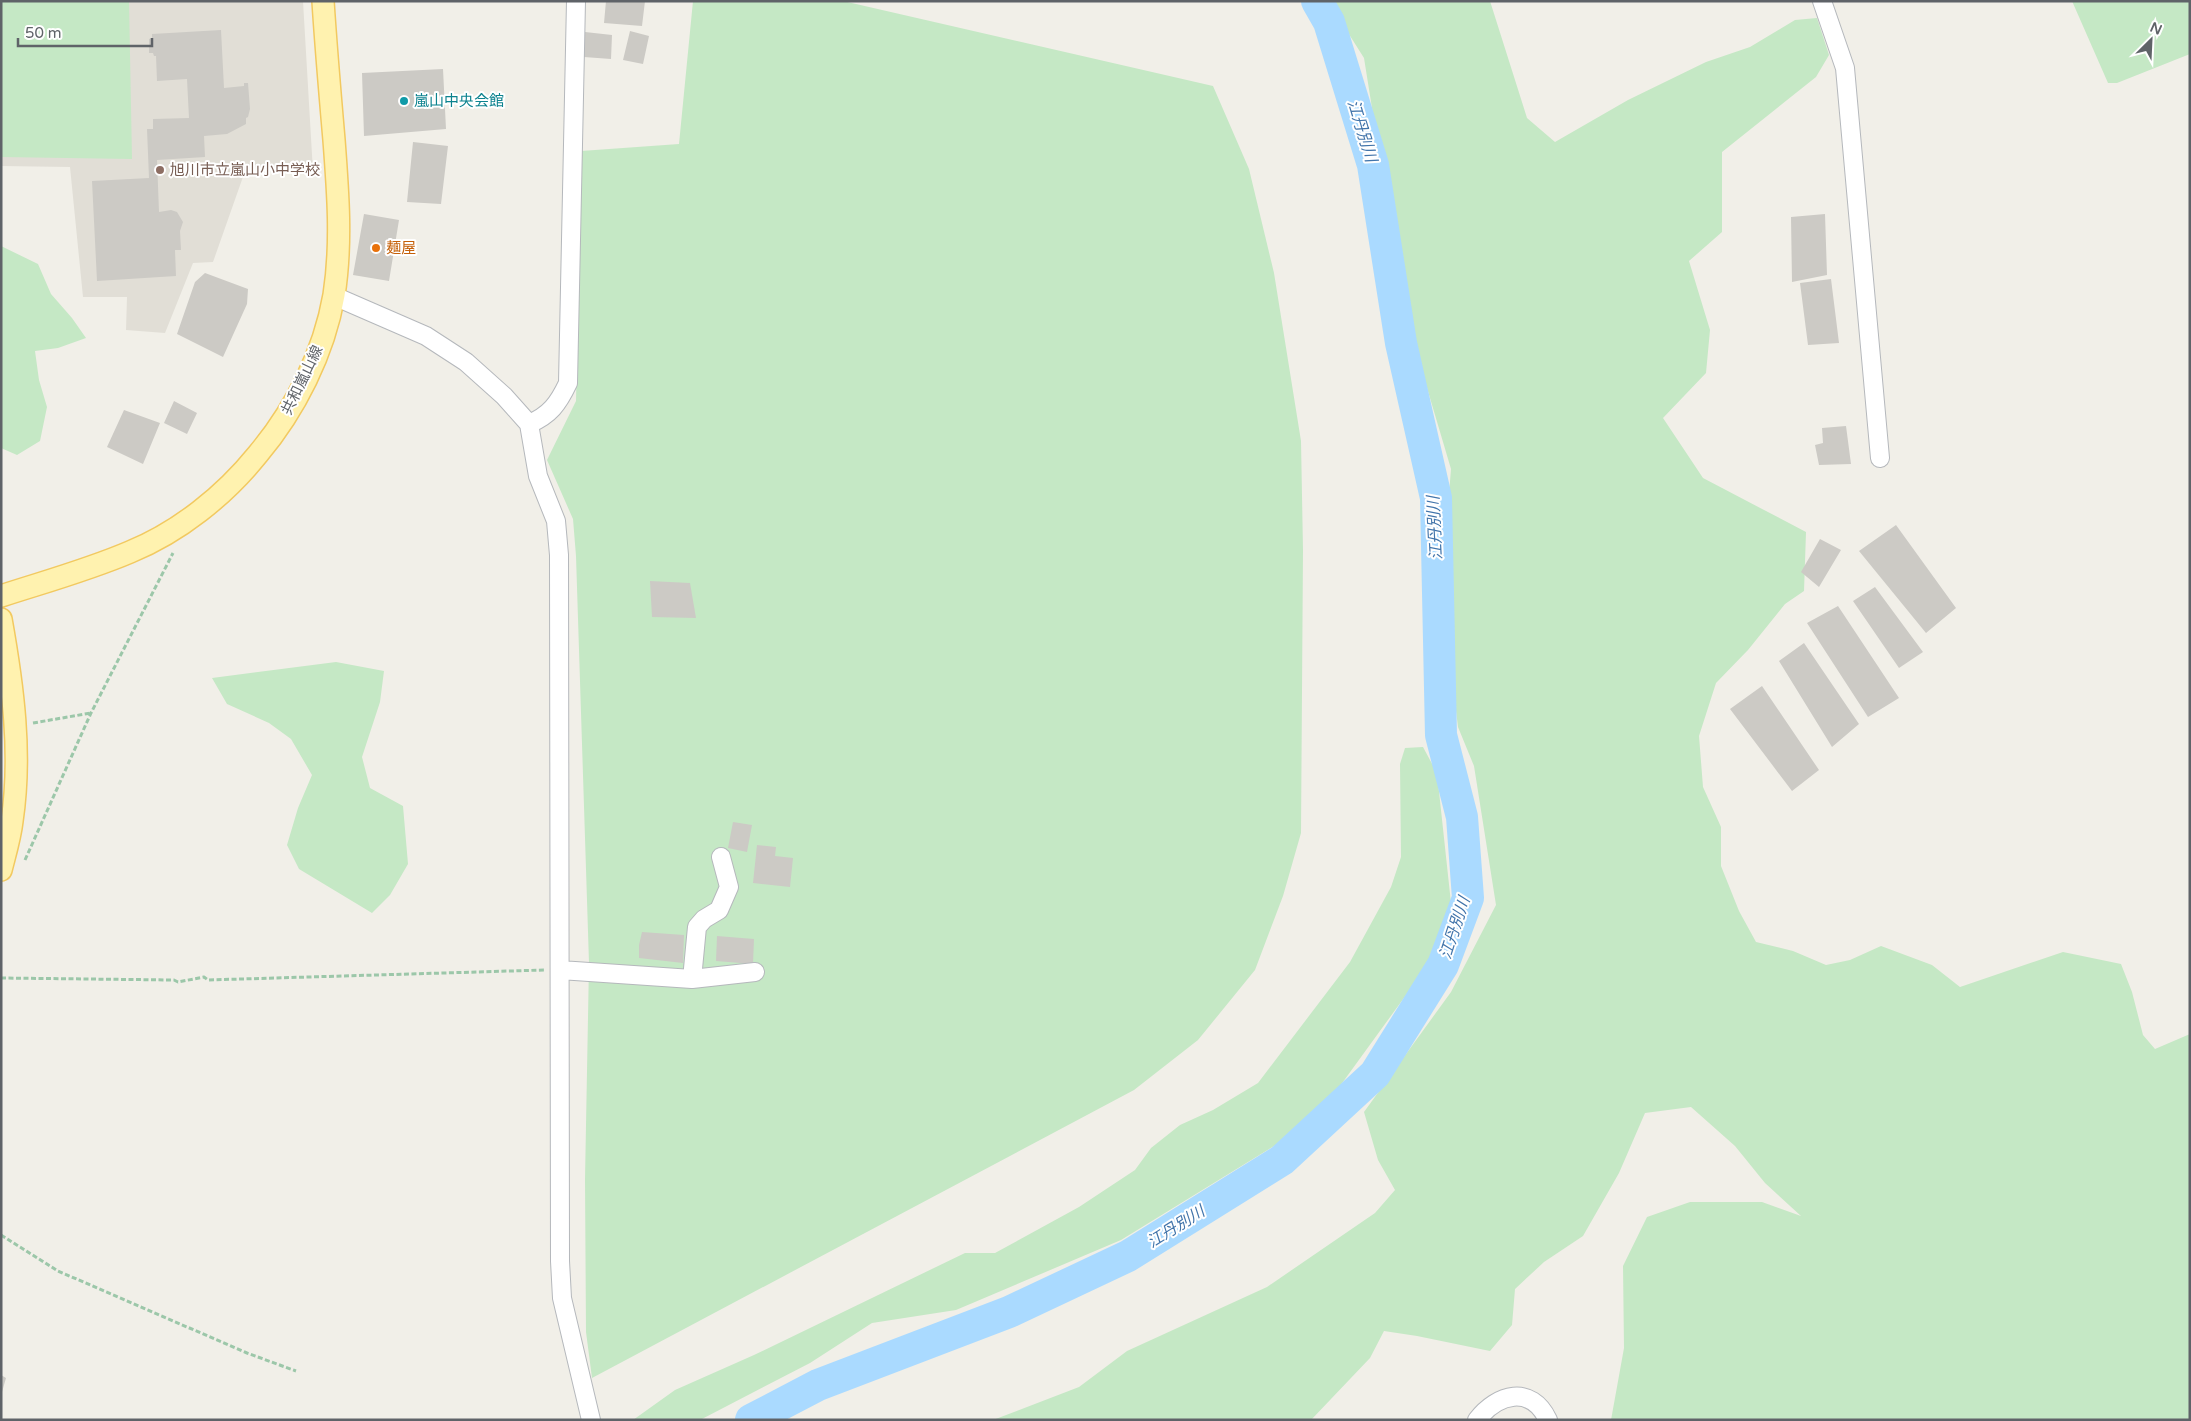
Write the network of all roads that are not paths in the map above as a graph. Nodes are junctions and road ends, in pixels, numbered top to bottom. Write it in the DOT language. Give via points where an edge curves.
graph roads {
  1 [pos="323,1"];
  2 [pos="576,1"];
  3 [pos="1822,1"];
  4 [pos="334,296"];
  5 [pos="529,424"];
  6 [pos="1880,458"];
  7 [pos="1,596"];
  8 [pos="1,619"];
  9 [pos="721,856"];
  10 [pos="1,870"];
  11 [pos="560,970"];
  12 [pos="755,972"];
  13 [pos="692,979"];
  14 [pos="591,1420"];
  15 [pos="1477,1420"];
  16 [pos="1548,1420"];
  1 -- 4 [label="main road, 共和嵐山線" via="338,202"];
  2 -- 5 [label="street" via="568,383 558,404 545,417"];
  3 -- 6 [label="street" via="1845,68"];
  4 -- 5 [label="street" via="426,336 466,362"];
  4 -- 7 [label="main road, 共和嵐山線" via="324,336 295,400 271,439 219,496 192,517 130,552"];
  5 -- 11 [label="street" via="538,476 556,521 560,555"];
  8 -- 10 [label="main road" via="14,696 17,771 12,822"];
  9 -- 13 [label="street" via="729,887 719,910 697,927"];
  11 -- 13 [label="street"];
  11 -- 14 [label="street" via="562,1298"];
  12 -- 13 [label="street"];
  15 -- 16 [label="street" via="1499,1399 1526,1397"];
}
